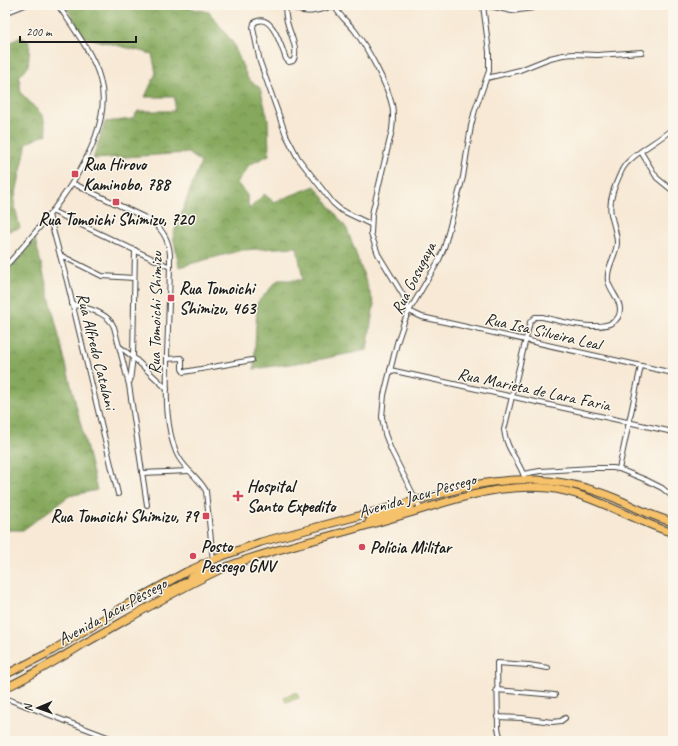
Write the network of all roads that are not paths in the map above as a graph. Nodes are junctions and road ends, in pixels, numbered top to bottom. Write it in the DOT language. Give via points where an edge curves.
graph roads {
  1 [pos="25,5"];
  2 [pos="58,5"];
  3 [pos="287,5"];
  4 [pos="484,5"];
  5 [pos="334,6"];
  6 [pos="532,8"];
  7 [pos="5,12"];
  8 [pos="642,52"];
  9 [pos="487,78"];
  10 [pos="673,128"];
  11 [pos="641,152"];
  12 [pos="72,183"];
  13 [pos="673,191"];
  14 [pos="50,213"];
  15 [pos="370,224"];
  16 [pos="135,250"];
  17 [pos="60,255"];
  18 [pos="5,267"];
  19 [pos="170,267"];
  20 [pos="134,278"];
  21 [pos="72,304"];
  22 [pos="409,311"];
  23 [pos="525,341"];
  24 [pos="120,347"];
  25 [pos="133,357"];
  26 [pos="167,359"];
  27 [pos="252,360"];
  28 [pos="641,366"];
  29 [pos="390,370"];
  30 [pos="673,373"];
  31 [pos="129,385"];
  32 [pos="167,389"];
  33 [pos="512,398"];
  34 [pos="629,423"];
  35 [pos="673,432"];
  36 [pos="619,469"];
  37 [pos="190,471"];
  38 [pos="142,473"];
  39 [pos="524,476"];
  40 [pos="462,488"];
  41 [pos="118,494"];
  42 [pos="673,497"];
  43 [pos="416,500"];
  44 [pos="147,506"];
  45 [pos="431,507"];
  46 [pos="421,510"];
  47 [pos="673,522"];
  48 [pos="365,526"];
  49 [pos="673,533"];
  50 [pos="276,538"];
  51 [pos="213,560"];
  52 [pos="202,564"];
  53 [pos="230,565"];
  54 [pos="166,593"];
  55 [pos="148,608"];
  56 [pos="548,668"];
  57 [pos="5,675"];
  58 [pos="5,688"];
  59 [pos="496,690"];
  60 [pos="555,695"];
  61 [pos="5,698"];
  62 [pos="497,717"];
  63 [pos="565,718"];
  64 [pos="118,741"];
  65 [pos="501,741"];
  1 -- 7 [label="street"];
  2 -- 12 [label="street" via="97,69 103,96 102,114 92,144"];
  3 -- 5 [label="street" via="305,12"];
  3 -- 15 [label="street" via="286,20 296,51 292,61 286,59 278,36 269,24 257,21 253,28 260,62 286,135 303,166 332,203 340,210"];
  4 -- 6 [label="street" via="512,11"];
  4 -- 9 [label="street, Rua Gosugaya" via="489,57"];
  5 -- 15 [label="street" via="369,53 392,106 392,130"];
  8 -- 9 [label="street" via="564,55"];
  9 -- 22 [label="street, Rua Gosugaya" via="474,115 463,177 444,248"];
  10 -- 11 [label="street"];
  11 -- 13 [label="street" via="658,178"];
  11 -- 23 [label="street" via="623,168 611,200 610,208 617,244 608,278 620,307 619,316 606,325 593,327 538,316 530,322"];
  12 -- 14 [label="street"];
  12 -- 19 [label="street, Rua Tomoichi Shimizu" via="155,223 167,241"];
  14 -- 16 [label="street"];
  14 -- 17 [label="street, Rua Alfredo Catalani"];
  14 -- 18 [label="street"];
  15 -- 22 [label="street" via="378,254 403,295"];
  16 -- 19 [label="street"];
  16 -- 20 [label="street"];
  17 -- 20 [label="street" via="102,276"];
  17 -- 21 [label="street, Rua Alfredo Catalani"];
  19 -- 26 [label="street, Rua Tomoichi Shimizu"];
  20 -- 25 [label="street"];
  21 -- 24 [label="street" via="110,318"];
  21 -- 41 [label="street, Rua Alfredo Catalani"];
  22 -- 23 [label="street, Rua Isa Silveira Leal" via="422,317"];
  22 -- 29 [label="street, Rua Gosugaya"];
  23 -- 28 [label="street, Rua Isa Silveira Leal"];
  23 -- 33 [label="street"];
  24 -- 25 [label="street"];
  24 -- 31 [label="street"];
  25 -- 31 [label="street"];
  25 -- 32 [label="street"];
  26 -- 27 [label="street" via="181,358 184,372"];
  26 -- 32 [label="street, Rua Tomoichi Shimizu"];
  28 -- 30 [label="street, Rua Isa Silveira Leal"];
  28 -- 34 [label="street"];
  29 -- 33 [label="street, Rua Marieta de Lara Faria"];
  29 -- 43 [label="street, Rua Gosugaya" via="382,407 385,434"];
  31 -- 38 [label="street"];
  32 -- 37 [label="street, Rua Tomoichi Shimizu" via="168,417 174,445 178,457"];
  33 -- 34 [label="street, Rua Marieta de Lara Faria"];
  33 -- 39 [label="street" via="505,435 507,445"];
  34 -- 35 [label="street, Rua Marieta de Lara Faria"];
  34 -- 36 [label="street"];
  36 -- 39 [label="street" via="540,471"];
  36 -- 42 [label="street" via="662,488"];
  37 -- 38 [label="street"];
  37 -- 51 [label="street, Rua Tomoichi Shimizu" via="206,490"];
  38 -- 44 [label="street"];
  39 -- 40 [label="highway, Avenida Jacu-Pêssego"];
  39 -- 47 [label="highway, Avenida Jacu-Pêssego" via="591,489"];
  40 -- 43 [label="highway, Avenida Jacu-Pêssego"];
  40 -- 45 [label="highway" via="454,494 425,502 424,506"];
  43 -- 46 [label="street, Rua Gosugaya"];
  43 -- 48 [label="highway" via="409,508 371,519"];
  43 -- 50 [label="highway, Avenida Jacu-Pêssego"];
  45 -- 46 [label="highway, Avenida Jacu-Pêssego"];
  45 -- 49 [label="highway, Avenida Jacu-Pêssego" via="489,490 548,488 586,497"];
  46 -- 48 [label="highway, Avenida Jacu-Pêssego"];
  48 -- 53 [label="highway, Avenida Jacu-Pêssego"];
  50 -- 51 [label="highway, Avenida Jacu-Pêssego"];
  50 -- 53 [label="highway" via="270,544 226,558 225,561"];
  51 -- 52 [label="highway, Avenida Jacu-Pêssego"];
  51 -- 53 [label="highway"];
  51 -- 54 [label="highway" via="210,570"];
  52 -- 54 [label="highway" via="206,567 205,570 172,587"];
  52 -- 57 [label="highway, Avenida Jacu-Pêssego"];
  53 -- 55 [label="highway, Avenida Jacu-Pêssego"];
  54 -- 55 [label="highway" via="153,600"];
  55 -- 58 [label="highway, Avenida Jacu-Pêssego"];
  56 -- 59 [label="street" via="499,663 496,665"];
  59 -- 60 [label="street"];
  59 -- 62 [label="street"];
  61 -- 64 [label="street"];
  62 -- 63 [label="street" via="552,722"];
  62 -- 65 [label="street"];
}
